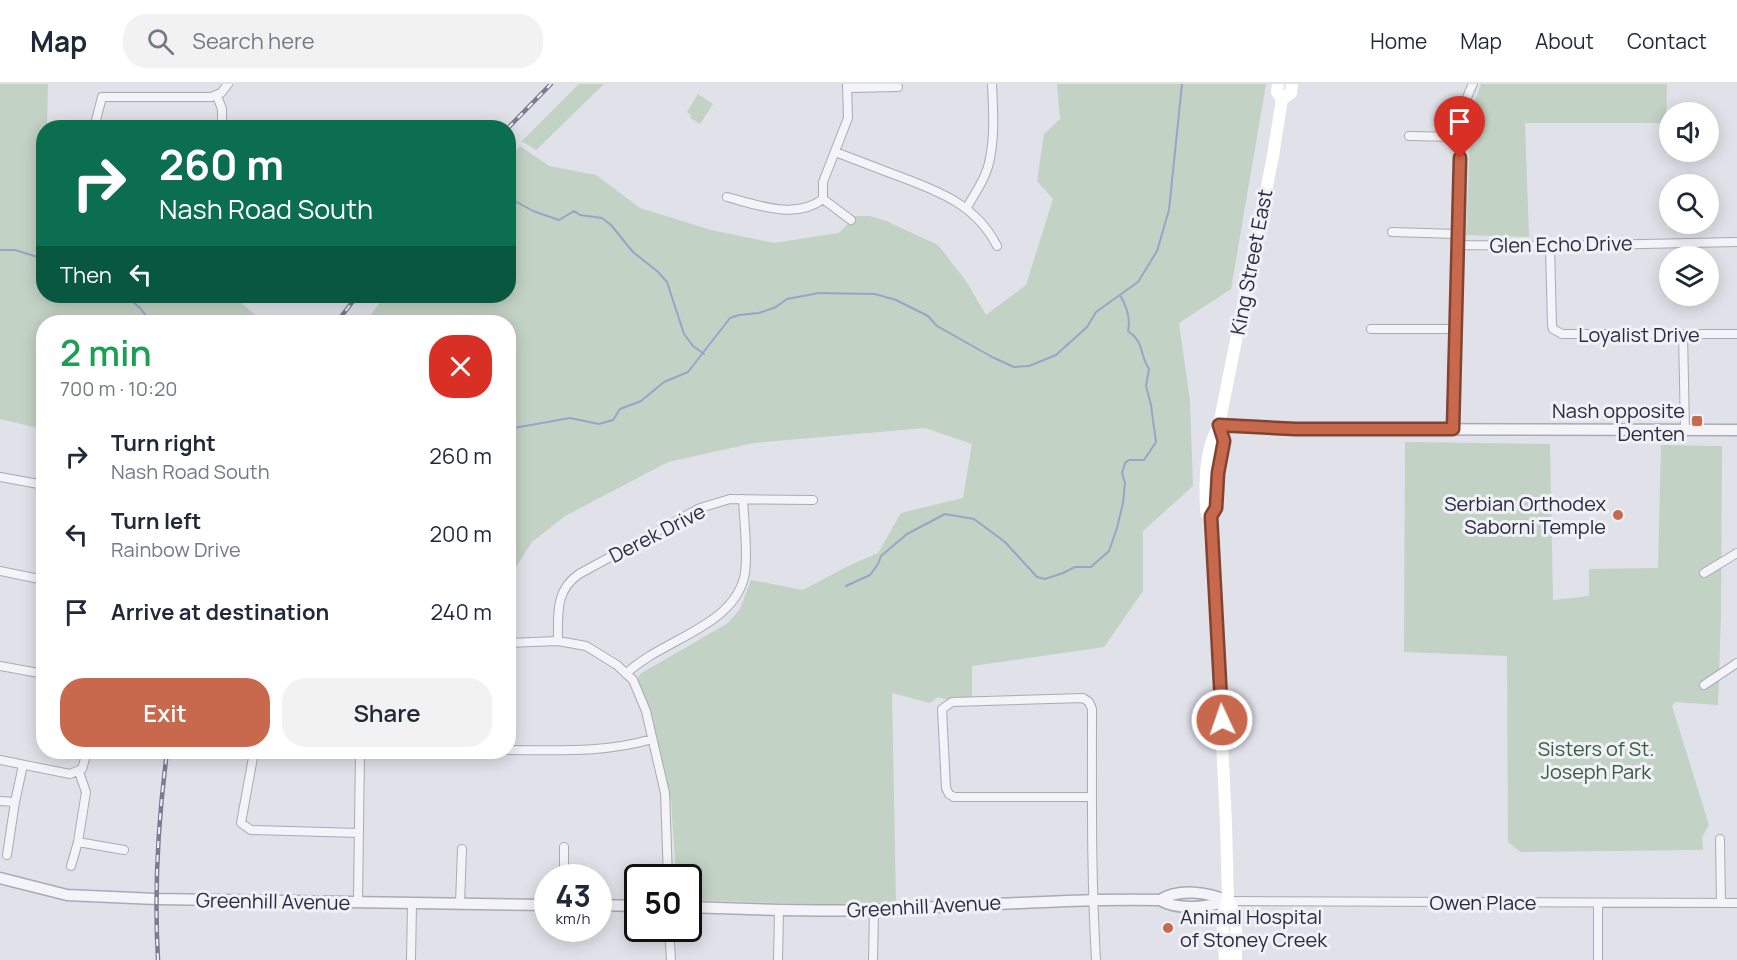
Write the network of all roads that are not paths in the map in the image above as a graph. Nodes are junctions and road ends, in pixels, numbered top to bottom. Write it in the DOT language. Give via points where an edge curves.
graph roads {
  1 [pos="228,84"];
  2 [pos="992,84"];
  3 [pos="1278,84"];
  4 [pos="1292,84"];
  5 [pos="1473,84"];
  6 [pos="848,86"];
  7 [pos="897,87"];
  8 [pos="217,96"];
  9 [pos="1282,99"];
  10 [pos="95,120"];
  11 [pos="222,120"];
  12 [pos="1409,136"];
  13 [pos="1461,137"];
  14 [pos="835,152"];
  15 [pos="727,197"];
  16 [pos="823,199"];
  17 [pos="966,209"];
  18 [pos="851,220"];
  19 [pos="1392,232"];
  20 [pos="1457,234"];
  21 [pos="1737,242"];
  22 [pos="1458,245"];
  23 [pos="997,246"];
  24 [pos="1550,246"];
  25 [pos="1371,329"];
  26 [pos="1456,329"];
  27 [pos="1683,334"];
  28 [pos="1737,334"];
  29 [pos="1219,425"];
  30 [pos="1453,429"];
  31 [pos="1685,430"];
  32 [pos="1737,430"];
  33 [pos="0,477"];
  34 [pos="36,484"];
  35 [pos="743,499"];
  36 [pos="813,500"];
  37 [pos="1737,553"];
  38 [pos="0,572"];
  39 [pos="1704,573"];
  40 [pos="36,579"];
  41 [pos="558,641"];
  42 [pos="516,643"];
  43 [pos="1737,663"];
  44 [pos="0,666"];
  45 [pos="36,673"];
  46 [pos="626,674"];
  47 [pos="1704,685"];
  48 [pos="652,739"];
  49 [pos="516,750"];
  50 [pos="85,759"];
  51 [pos="253,759"];
  52 [pos="360,759"];
  53 [pos="0,760"];
  54 [pos="23,765"];
  55 [pos="79,772"];
  56 [pos="1092,797"];
  57 [pos="0,801"];
  58 [pos="15,802"];
  59 [pos="358,833"];
  60 [pos="1720,838"];
  61 [pos="78,842"];
  62 [pos="564,847"];
  63 [pos="462,849"];
  64 [pos="124,850"];
  65 [pos="7,855"];
  66 [pos="564,864"];
  67 [pos="668,864"];
  68 [pos="71,866"];
  69 [pos="0,878"];
  70 [pos="1092,899"];
  71 [pos="1228,901"];
  72 [pos="358,902"];
  73 [pos="412,903"];
  74 [pos="1598,903"];
  75 [pos="1721,903"];
  76 [pos="1737,903"];
  77 [pos="460,904"];
  78 [pos="534,905"];
  79 [pos="702,907"];
  80 [pos="779,910"];
  81 [pos="874,910"];
  82 [pos="670,942"];
  83 [pos="411,960"];
  84 [pos="671,960"];
  85 [pos="778,960"];
  86 [pos="873,960"];
  87 [pos="1096,960"];
  88 [pos="1225,960"];
  89 [pos="1236,960"];
  90 [pos="1598,960"];
  1 -- 8 [label="street"];
  2 -- 17 [label="street" via="990,159"];
  3 -- 9 [label="main road, King Street East" via="1277,92"];
  4 -- 9 [label="main road, King Street East" via="1291,93"];
  5 -- 13 [label="street" via="1462,114"];
  6 -- 7 [label="street"];
  6 -- 14 [label="street" via="848,118"];
  8 -- 10 [label="street" via="102,97"];
  8 -- 11 [label="street"];
  9 -- 29 [label="main road, King Street East"];
  12 -- 13 [label="street"];
  13 -- 20 [label="street"];
  14 -- 16 [label="street" via="823,182"];
  14 -- 17 [label="street" via="934,189"];
  15 -- 16 [label="street" via="777,210 814,207"];
  16 -- 18 [label="street"];
  17 -- 23 [label="street" via="990,231"];
  19 -- 20 [label="street"];
  20 -- 22 [label="street"];
  21 -- 24 [label="street, Glen Echo Drive"];
  22 -- 24 [label="street, Glen Echo Drive"];
  22 -- 26 [label="street"];
  24 -- 27 [label="street, Loyalist Drive" via="1553,329 1562,334"];
  25 -- 26 [label="street"];
  26 -- 30 [label="street"];
  27 -- 28 [label="street, Loyalist Drive"];
  27 -- 31 [label="street"];
  29 -- 30 [label="street"];
  29 -- 71 [label="main road, King Street East" via="1211,440 1205,474 1206,510 1211,516"];
  30 -- 31 [label="street"];
  31 -- 32 [label="street"];
  33 -- 34 [label="street"];
  35 -- 36 [label="street, Derek Drive"];
  35 -- 41 [label="street, Derek Drive" via="700,508 572,578 561,592 558,604"];
  35 -- 46 [label="street" via="745,573 731,604 716,618 651,654"];
  37 -- 39 [label="street"];
  38 -- 40 [label="street"];
  41 -- 42 [label="street"];
  41 -- 46 [label="street" via="592,649"];
  43 -- 47 [label="street"];
  44 -- 45 [label="street"];
  46 -- 48 [label="street" via="640,695"];
  48 -- 49 [label="street" via="596,750"];
  48 -- 67 [label="street" via="665,793"];
  50 -- 55 [label="street"];
  51 -- 59 [label="street" via="241,823 251,830"];
  52 -- 59 [label="street"];
  53 -- 54 [label="street"];
  54 -- 55 [label="street" via="67,774"];
  54 -- 58 [label="street"];
  55 -- 61 [label="street" via="86,792"];
  56 -- 56 [label="street" via="1092,709 1083,698 952,702 942,709 949,794"];
  56 -- 70 [label="street"];
  57 -- 58 [label="street"];
  58 -- 65 [label="street"];
  59 -- 72 [label="street"];
  60 -- 75 [label="street"];
  61 -- 64 [label="street"];
  61 -- 68 [label="street"];
  62 -- 66 [label="street"];
  63 -- 77 [label="street"];
  69 -- 72 [label="street, Greenhill Avenue" via="67,895"];
  70 -- 71 [label="street, Greenhill Avenue" via="1160,900 1170,894 1211,893"];
  70 -- 81 [label="street, Greenhill Avenue"];
  70 -- 87 [label="street"];
  71 -- 74 [label="street, Owen Place"];
  71 -- 88 [label="main road, King Street East" via="1222,916"];
  71 -- 89 [label="main road, King Street East" via="1236,915"];
  72 -- 73 [label="street, Greenhill Avenue"];
  73 -- 77 [label="street, Greenhill Avenue"];
  73 -- 83 [label="street"];
  74 -- 75 [label="street, Owen Place"];
  74 -- 90 [label="street"];
  75 -- 76 [label="street, Owen Place"];
  77 -- 78 [label="street, Greenhill Avenue"];
  79 -- 80 [label="street, Greenhill Avenue"];
  80 -- 81 [label="street, Greenhill Avenue"];
  80 -- 85 [label="street"];
  81 -- 86 [label="street"];
  82 -- 84 [label="street"];
}
